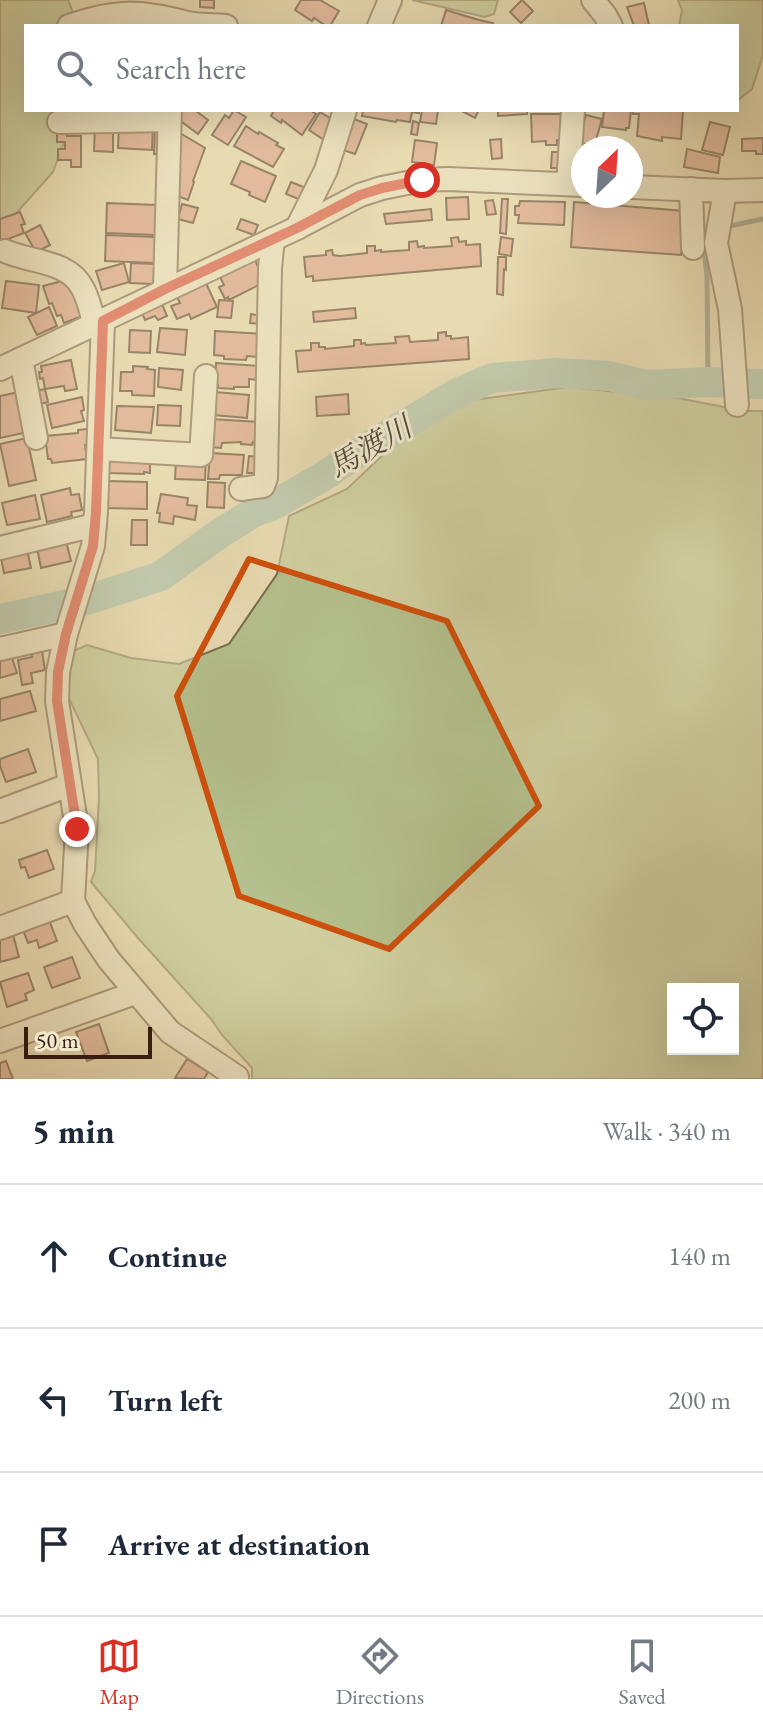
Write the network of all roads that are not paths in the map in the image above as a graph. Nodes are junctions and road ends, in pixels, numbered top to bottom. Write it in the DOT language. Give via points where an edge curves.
graph roads {
  1 [pos="390,0"];
  2 [pos="593,0"];
  3 [pos="75,24"];
  4 [pos="185,24"];
  5 [pos="380,24"];
  6 [pos="610,24"];
  7 [pos="344,112"];
  8 [pos="573,112"];
  9 [pos="170,115"];
  10 [pos="59,122"];
  11 [pos="574,136"];
  12 [pos="571,185"];
  13 [pos="643,187"];
  14 [pos="691,189"];
  15 [pos="763,190"];
  16 [pos="725,191"];
  17 [pos="297,228"];
  18 [pos="273,239"];
  19 [pos="693,248"];
  20 [pos="5,251"];
  21 [pos="165,289"];
  22 [pos="99,323"];
  23 [pos="21,359"];
  24 [pos="0,369"];
  25 [pos="206,376"];
  26 [pos="737,405"];
  27 [pos="36,438"];
  28 [pos="99,449"];
  29 [pos="241,489"];
  30 [pos="95,525"];
  31 [pos="0,548"];
  32 [pos="66,634"];
  33 [pos="0,649"];
  34 [pos="69,785"];
  35 [pos="0,811"];
  36 [pos="73,901"];
  37 [pos="0,928"];
  38 [pos="135,993"];
  39 [pos="0,1041"];
  40 [pos="237,1077"];
  1 -- 5 [label="street"];
  2 -- 6 [label="street"];
  3 -- 4 [label="street" via="120,13 145,13"];
  7 -- 17 [label="street" via="326,170"];
  8 -- 11 [label="street"];
  9 -- 10 [label="street"];
  9 -- 21 [label="street"];
  12 -- 17 [label="street" via="422,180 360,195"];
  13 -- 14 [label="street"];
  14 -- 16 [label="street"];
  14 -- 19 [label="street"];
  15 -- 16 [label="street"];
  16 -- 26 [label="street" via="716,243 730,309"];
  17 -- 18 [label="street"];
  18 -- 21 [label="street"];
  18 -- 29 [label="street" via="266,478 263,486"];
  20 -- 22 [label="street" via="75,276"];
  21 -- 22 [label="street"];
  22 -- 23 [label="street"];
  22 -- 28 [label="street"];
  23 -- 24 [label="street"];
  23 -- 27 [label="street"];
  25 -- 28 [label="street" via="201,455"];
  28 -- 30 [label="street"];
  30 -- 31 [label="street"];
  30 -- 32 [label="street"];
  32 -- 33 [label="street"];
  32 -- 34 [label="street" via="57,701"];
  34 -- 35 [label="street"];
  34 -- 36 [label="street" via="77,829"];
  36 -- 37 [label="street"];
  36 -- 38 [label="street"];
  38 -- 39 [label="street"];
  38 -- 40 [label="street" via="170,1032"];
}
